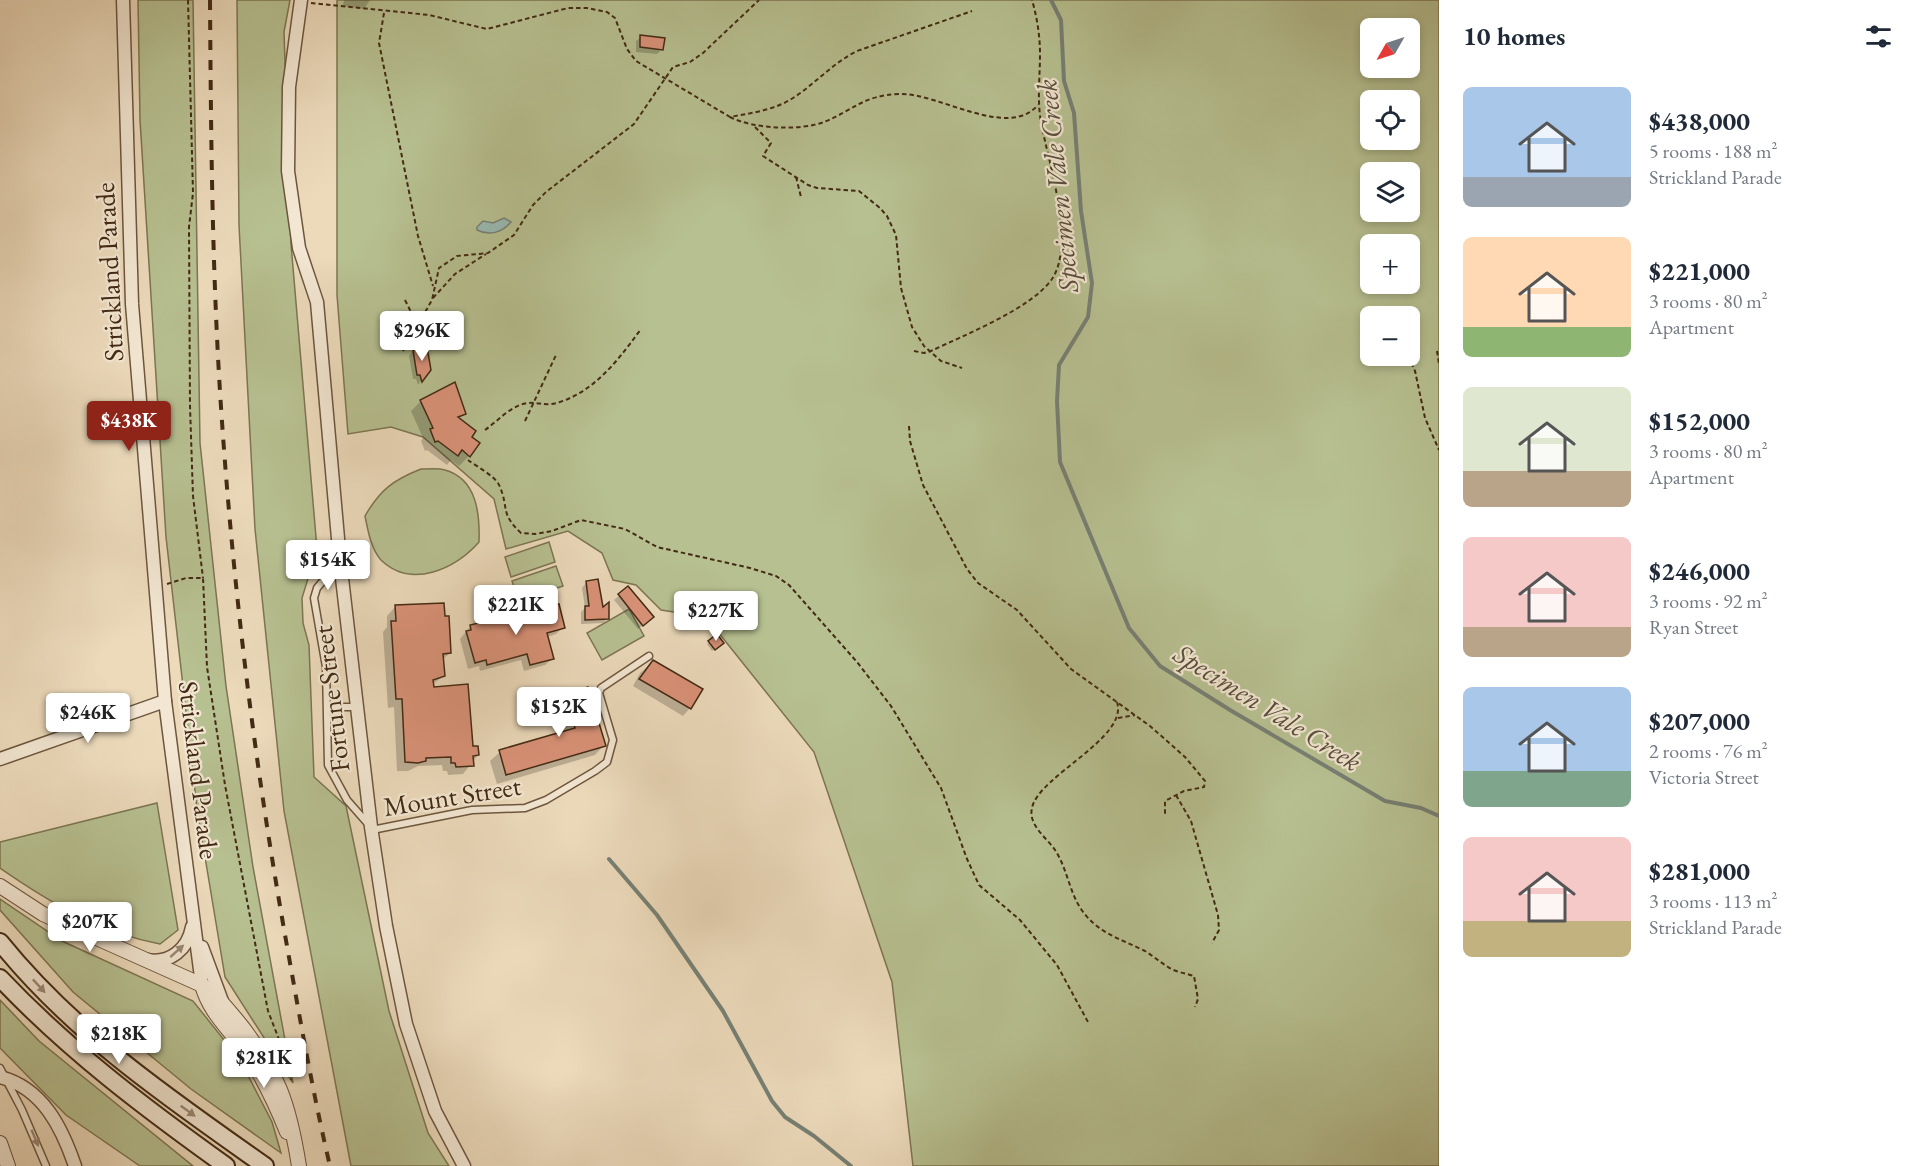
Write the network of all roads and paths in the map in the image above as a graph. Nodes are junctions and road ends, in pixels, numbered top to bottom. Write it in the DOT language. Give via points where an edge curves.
graph roads {
  1 [pos="123,0"];
  2 [pos="188,0"];
  3 [pos="759,0"];
  4 [pos="1032,0"];
  5 [pos="300,2"];
  6 [pos="972,11"];
  7 [pos="384,12"];
  8 [pos="664,80"];
  9 [pos="1038,105"];
  10 [pos="730,117"];
  11 [pos="755,127"];
  12 [pos="794,175"];
  13 [pos="801,197"];
  14 [pos="488,253"];
  15 [pos="433,288"];
  16 [pos="405,300"];
  17 [pos="432,300"];
  18 [pos="641,329"];
  19 [pos="410,340"];
  20 [pos="403,351"];
  21 [pos="914,351"];
  22 [pos="930,351"];
  23 [pos="1437,351"];
  24 [pos="556,355"];
  25 [pos="1439,364"];
  26 [pos="1413,366"];
  27 [pos="962,368"];
  28 [pos="533,403"];
  29 [pos="525,421"];
  30 [pos="909,426"];
  31 [pos="485,430"];
  32 [pos="1439,450"];
  33 [pos="468,460"];
  34 [pos="340,561"];
  35 [pos="203,578"];
  36 [pos="156,587"];
  37 [pos="649,656"];
  38 [pos="165,701"];
  39 [pos="1117,702"];
  40 [pos="328,707"];
  41 [pos="355,707"];
  42 [pos="1135,715"];
  43 [pos="1117,718"];
  44 [pos="0,759"];
  45 [pos="1176,795"];
  46 [pos="1165,816"];
  47 [pos="371,828"];
  48 [pos="0,886"];
  49 [pos="191,899"];
  50 [pos="193,915"];
  51 [pos="0,942"];
  52 [pos="1212,943"];
  53 [pos="140,958"];
  54 [pos="0,978"];
  55 [pos="201,985"];
  56 [pos="1195,1007"];
  57 [pos="230,1013"];
  58 [pos="1088,1022"];
  59 [pos="2,1075"];
  60 [pos="292,1083"];
  61 [pos="0,1143"];
  62 [pos="264,1165"];
  63 [pos="8,1166"];
  64 [pos="46,1166"];
  65 [pos="75,1166"];
  66 [pos="226,1166"];
  67 [pos="299,1166"];
  68 [pos="464,1166"];
  1 -- 36 [label="street, Strickland Parade" via="131,294"];
  2 -- 35 [label="path" via="193,193 189,227 190,406 193,496"];
  3 -- 8 [label="path" via="703,53 673,67"];
  4 -- 9 [label="path" via="1040,51"];
  5 -- 7 [label="path"];
  5 -- 34 [label="street, Fortune Street" via="289,87 288,171 299,248 318,302"];
  6 -- 10 [label="path" via="857,51 840,59 792,100"];
  7 -- 8 [label="path" via="449,18 488,29 568,8 607,12 615,18 636,61"];
  7 -- 15 [label="path" via="379,43"];
  8 -- 10 [label="path"];
  8 -- 14 [label="path" via="634,124 546,192 514,235"];
  9 -- 11 [label="path" via="1025,116 1006,119 901,93 864,100 816,124"];
  9 -- 22 [label="path" via="1059,209 1061,230 1056,269 1029,300"];
  10 -- 11 [label="path"];
  11 -- 12 [label="path" via="771,142 763,156"];
  12 -- 13 [label="path"];
  12 -- 22 [label="path" via="817,188 851,189 865,194 887,216 896,236 904,306 917,336"];
  14 -- 15 [label="path" via="467,254 447,261 439,268"];
  14 -- 17 [label="path" via="455,274"];
  15 -- 17 [label="path"];
  16 -- 19 [label="path" via="411,312"];
  17 -- 19 [label="path"];
  18 -- 28 [label="path" via="617,363 594,383 562,402 547,406"];
  19 -- 20 [label="path"];
  21 -- 22 [label="path"];
  22 -- 27 [label="path" via="949,366"];
  23 -- 25 [label="path"];
  24 -- 28 [label="path"];
  26 -- 32 [label="path" via="1425,418"];
  28 -- 29 [label="path"];
  28 -- 31 [label="path" via="514,408"];
  30 -- 39 [label="path" via="923,485 972,575 984,588 1017,609 1071,669"];
  33 -- 58 [label="path" via="497,481 506,517 521,533 552,531 581,520 626,529 657,547 750,568 776,576 789,585 857,662 905,726 941,788 979,885 1020,920 1057,965"];
  34 -- 40 [label="lane" via="317,588 314,598 324,650"];
  34 -- 41 [label="street, Fortune Street"];
  35 -- 36 [label="path" via="186,578"];
  35 -- 60 [label="path" via="207,667 225,785 268,1011"];
  36 -- 38 [label="street, Strickland Parade"];
  37 -- 47 [label="lane, Mount Street" via="601,688 599,693 613,740 610,755 595,771 525,808 472,810"];
  38 -- 44 [label="street"];
  38 -- 49 [label="street, Strickland Parade"];
  39 -- 42 [label="path"];
  39 -- 43 [label="path"];
  40 -- 41 [label="lane"];
  40 -- 47 [label="lane" via="328,765 347,800"];
  41 -- 47 [label="street, Fortune Street"];
  42 -- 43 [label="path"];
  42 -- 45 [label="path" via="1185,757 1206,784"];
  43 -- 56 [label="path" via="1083,757 1037,796 1031,816 1055,850 1074,897 1092,922 1168,968 1194,975 1198,999"];
  45 -- 46 [label="path" via="1165,801"];
  45 -- 52 [label="path" via="1191,821 1218,915 1219,930"];
  47 -- 68 [label="street, Fortune Street" via="406,1024 435,1112"];
  48 -- 53 [label="street" via="43,914"];
  49 -- 50 [label="street, Strickland Parade"];
  49 -- 57 [label="street, Strickland Parade" via="206,964"];
  53 -- 50 [label="street, one-way" via="160,961 177,953 190,934"];
  50 -- 55 [label="street, Strickland Parade"];
  51 -- 62 [label="main road, one-way" via="94,1040"];
  53 -- 55 [label="street"];
  54 -- 66 [label="main road" via="88,1063"];
  55 -- 57 [label="street, Strickland Parade"];
  55 -- 67 [label="street, Strickland Parade" via="212,1012 247,1054 268,1090"];
  57 -- 67 [label="street, Strickland Parade" via="278,1082 291,1120"];
  59 -- 64 [label="lane, one-way"];
  59 -- 65 [label="street" via="28,1090 50,1113 64,1135"];
  61 -- 63 [label="street"];
}
